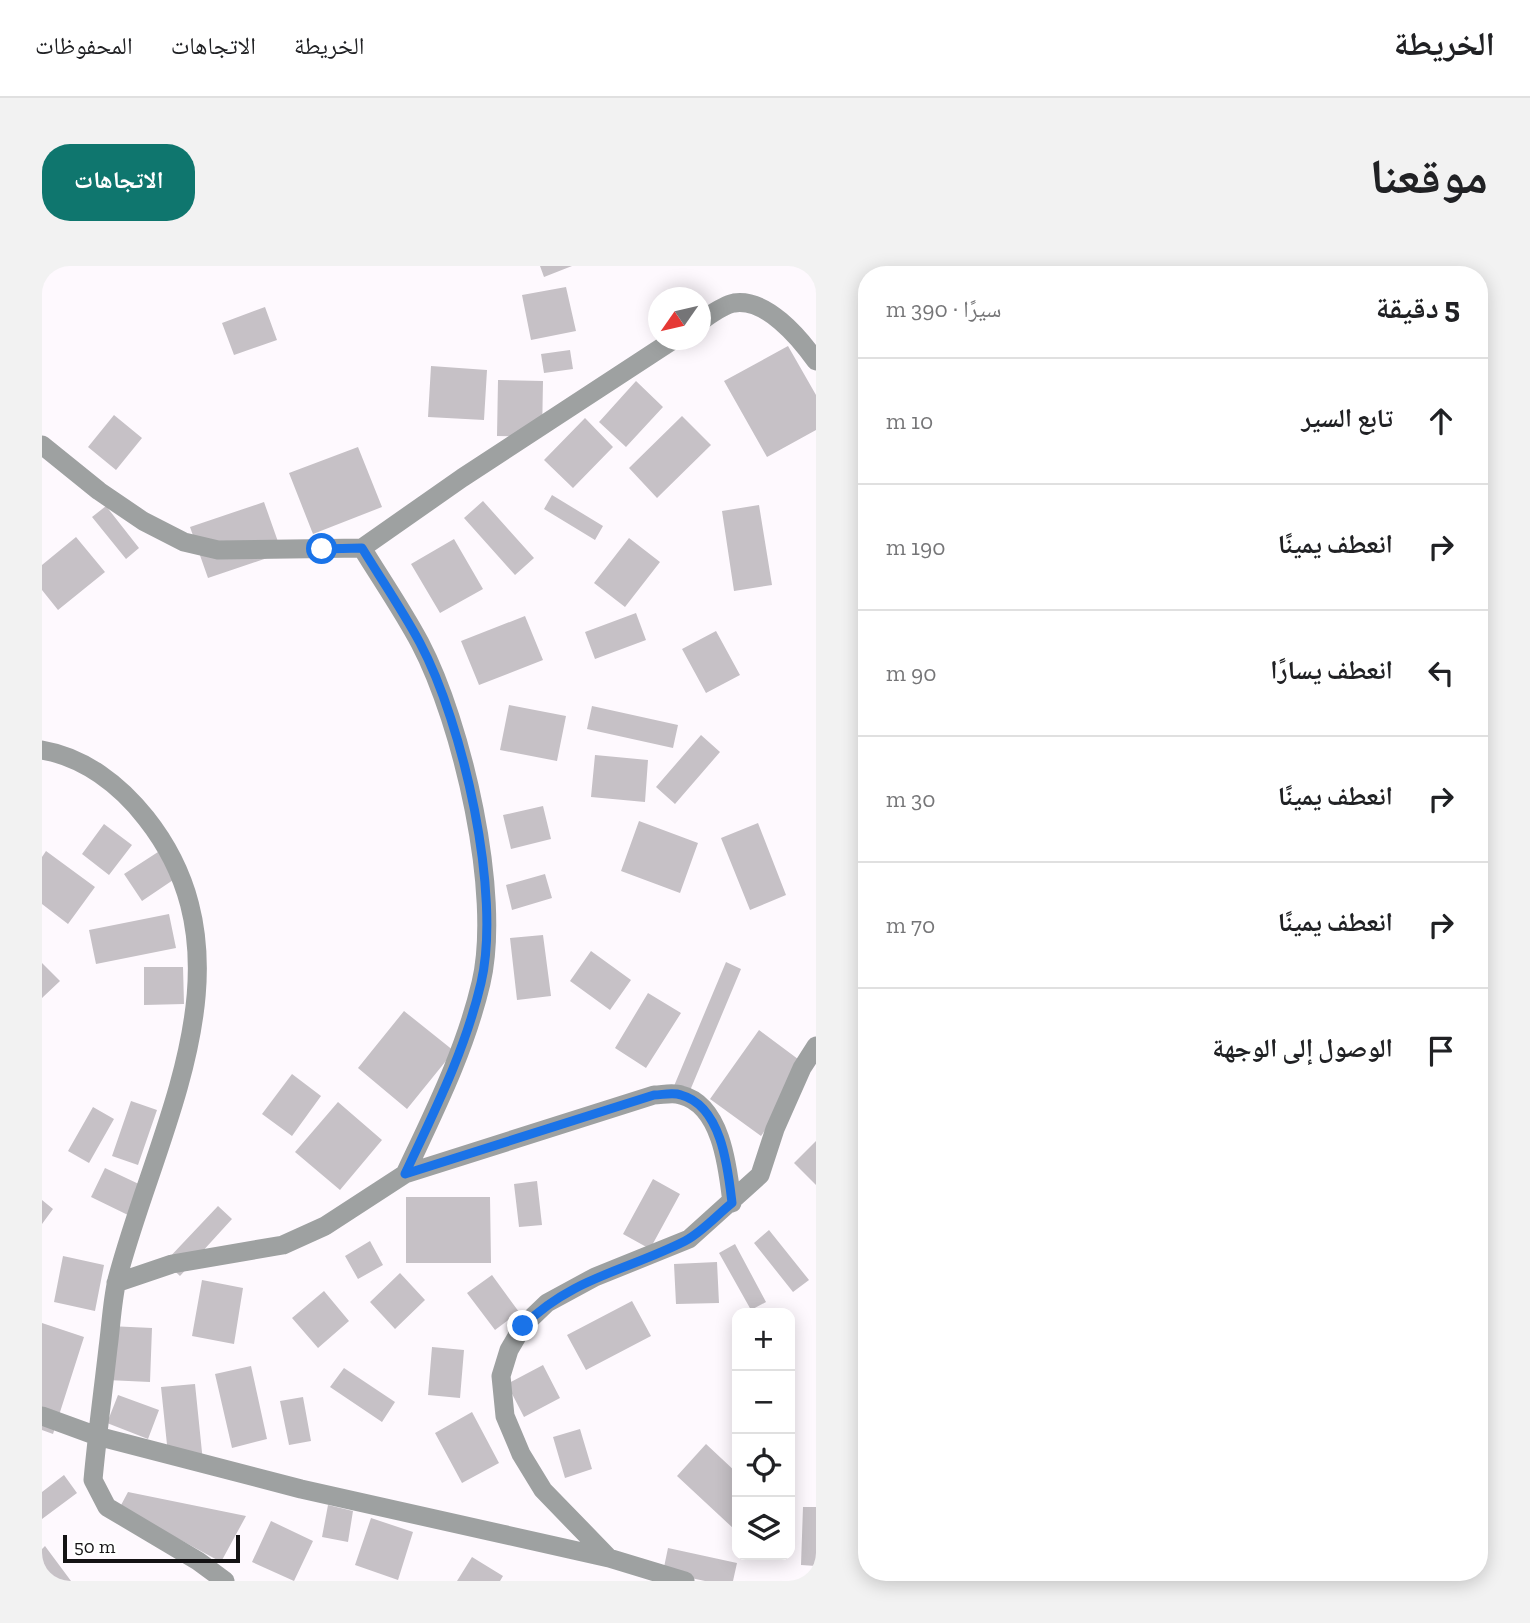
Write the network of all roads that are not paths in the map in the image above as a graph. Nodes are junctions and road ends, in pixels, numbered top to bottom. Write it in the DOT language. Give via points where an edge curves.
graph roads {
  1 [pos="711,315"];
  2 [pos="658,350"];
  3 [pos="816,361"];
  4 [pos="42,445"];
  5 [pos="362,548"];
  6 [pos="42,750"];
  7 [pos="816,1046"];
  8 [pos="405,1174"];
  9 [pos="732,1203"];
  10 [pos="116,1283"];
  11 [pos="42,1416"];
  12 [pos="97,1436"];
  13 [pos="609,1559"];
  14 [pos="225,1581"];
  15 [pos="685,1581"];
  1 -- 3 [label="street" via="732,303 767,310"];
  2 -- 5 [label="street"];
  4 -- 5 [label="street" via="99,491 184,542 218,550"];
  5 -- 8 [label="street" via="421,645 456,734 487,886 482,980 470,1024 444,1094"];
  6 -- 10 [label="street" via="89,765 132,801 162,838 181,876 193,916 199,963 197,1014"];
  7 -- 9 [label="street" via="796,1080 760,1175"];
  8 -- 9 [label="street" via="654,1095 681,1094 701,1106 718,1133"];
  8 -- 10 [label="street" via="326,1226 284,1245 172,1264"];
  9 -- 13 [label="street" via="689,1239 595,1277 547,1303 523,1326 509,1350 501,1376 505,1416 521,1454 543,1490"];
  10 -- 12 [label="street"];
  11 -- 12 [label="street"];
  12 -- 13 [label="street" via="301,1489"];
  12 -- 14 [label="street" via="93,1480 107,1507"];
  13 -- 15 [label="street"];
}
